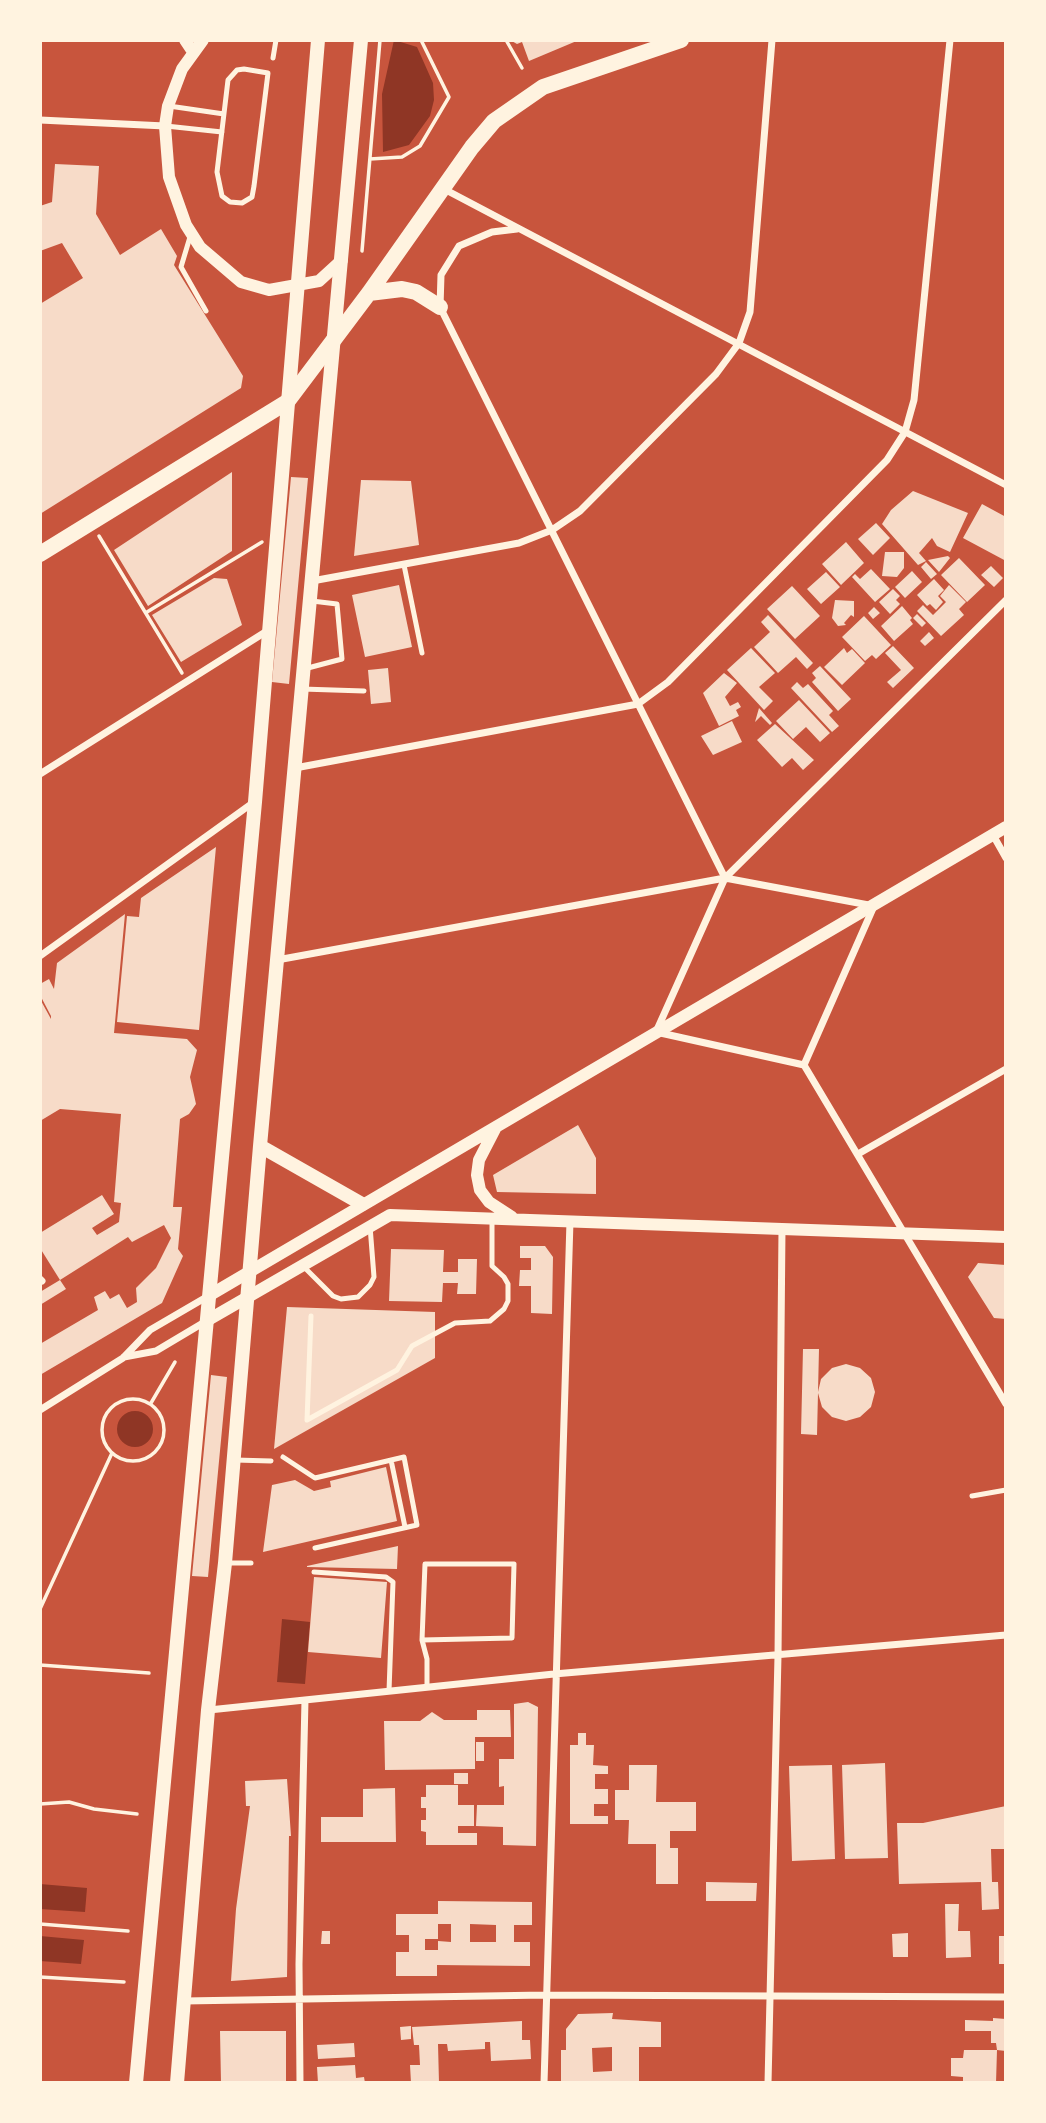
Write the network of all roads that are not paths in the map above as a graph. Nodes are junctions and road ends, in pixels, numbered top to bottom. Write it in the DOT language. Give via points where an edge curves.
graph roads {
  1 [pos="185,40"];
  2 [pos="203,40"];
  3 [pos="276,40"];
  4 [pos="318,40"];
  5 [pos="361,40"];
  6 [pos="681,40"];
  7 [pos="772,40"];
  8 [pos="950,40"];
  9 [pos="192,52"];
  10 [pos="273,58"];
  11 [pos="168,106"];
  12 [pos="224,114"];
  13 [pos="40,120"];
  14 [pos="165,126"];
  15 [pos="222,132"];
  16 [pos="444,189"];
  17 [pos="517,229"];
  18 [pos="191,234"];
  19 [pos="342,260"];
  20 [pos="297,286"];
  21 [pos="369,293"];
  22 [pos="440,307"];
  23 [pos="206,311"];
  24 [pos="335,338"];
  25 [pos="739,343"];
  26 [pos="287,402"];
  27 [pos="905,432"];
  28 [pos="1006,485"];
  29 [pos="552,530"];
  30 [pos="40,554"];
  31 [pos="404,565"];
  32 [pos="312,582"];
  33 [pos="1006,600"];
  34 [pos="311,601"];
  35 [pos="267,631"];
  36 [pos="422,653"];
  37 [pos="304,668"];
  38 [pos="302,689"];
  39 [pos="364,691"];
  40 [pos="638,704"];
  41 [pos="295,768"];
  42 [pos="40,774"];
  43 [pos="255,802"];
  44 [pos="1006,827"];
  45 [pos="993,835"];
  46 [pos="1006,859"];
  47 [pos="725,878"];
  48 [pos="874,906"];
  49 [pos="40,956"];
  50 [pos="276,961"];
  51 [pos="656,1032"];
  52 [pos="804,1065"];
  53 [pos="1006,1069"];
  54 [pos="495,1129"];
  55 [pos="260,1146"];
  56 [pos="858,1154"];
  57 [pos="362,1204"];
  58 [pos="492,1218"];
  59 [pos="519,1220"];
  60 [pos="570,1221"];
  61 [pos="370,1225"];
  62 [pos="782,1229"];
  63 [pos="904,1231"];
  64 [pos="1006,1237"];
  65 [pos="301,1265"];
  66 [pos="251,1270"];
  67 [pos="210,1295"];
  68 [pos="249,1296"];
  69 [pos="311,1316"];
  70 [pos="208,1320"];
  71 [pos="123,1357"];
  72 [pos="1006,1404"];
  73 [pos="40,1410"];
  74 [pos="284,1457"];
  75 [pos="234,1460"];
  76 [pos="391,1460"];
  77 [pos="271,1461"];
  78 [pos="1006,1490"];
  79 [pos="972,1496"];
  80 [pos="405,1527"];
  81 [pos="315,1548"];
  82 [pos="225,1563"];
  83 [pos="251,1563"];
  84 [pos="314,1572"];
  85 [pos="1006,1635"];
  86 [pos="422,1640"];
  87 [pos="778,1656"];
  88 [pos="554,1674"];
  89 [pos="427,1687"];
  90 [pos="389,1691"];
  91 [pos="305,1700"];
  92 [pos="208,1710"];
  93 [pos="545,1995"];
  94 [pos="771,1995"];
  95 [pos="1006,1997"];
  96 [pos="184,2001"];
  97 [pos="300,2001"];
  98 [pos="136,2083"];
  99 [pos="177,2083"];
  100 [pos="300,2083"];
  101 [pos="544,2083"];
  102 [pos="768,2083"];
  1 -- 9 [label="street"];
  2 -- 9 [label="street"];
  3 -- 10 [label="lane"];
  4 -- 20 [label="main road"];
  5 -- 19 [label="main road"];
  6 -- 16 [label="main road" via="542,87 486,130"];
  7 -- 25 [label="street" via="750,312"];
  8 -- 27 [label="street" via="914,400"];
  9 -- 11 [label="street"];
  11 -- 12 [label="lane"];
  11 -- 14 [label="street"];
  12 -- 15 [label="lane"];
  12 -- 15 [label="lane" via="232,74 244,69 268,73 254,186 251,197 242,203 230,202 217,185"];
  13 -- 14 [label="street"];
  14 -- 15 [label="lane"];
  14 -- 18 [label="street" via="169,177"];
  16 -- 17 [label="street"];
  16 -- 21 [label="main road"];
  17 -- 22 [label="street" via="492,232 459,246 441,275"];
  17 -- 25 [label="street"];
  18 -- 20 [label="street" via="218,265 241,282 269,290"];
  18 -- 23 [label="lane" via="181,267"];
  19 -- 20 [label="street" via="319,281"];
  19 -- 24 [label="main road"];
  20 -- 26 [label="main road"];
  21 -- 22 [label="main road" via="402,289"];
  21 -- 24 [label="main road"];
  22 -- 29 [label="street"];
  24 -- 26 [label="main road"];
  24 -- 32 [label="main road"];
  25 -- 27 [label="street"];
  25 -- 29 [label="street" via="716,374 580,511"];
  26 -- 30 [label="main road"];
  26 -- 35 [label="main road"];
  27 -- 28 [label="street"];
  27 -- 40 [label="street" via="868,480 668,682"];
  29 -- 31 [label="street" via="519,543"];
  29 -- 40 [label="street"];
  31 -- 32 [label="street"];
  31 -- 36 [label="lane"];
  32 -- 34 [label="main road"];
  33 -- 47 [label="street"];
  34 -- 37 [label="main road"];
  34 -- 37 [label="lane" via="337,604 342,659"];
  35 -- 42 [label="street"];
  35 -- 43 [label="main road"];
  37 -- 38 [label="main road"];
  38 -- 39 [label="lane"];
  38 -- 41 [label="main road"];
  40 -- 41 [label="street"];
  40 -- 47 [label="street"];
  41 -- 50 [label="main road"];
  43 -- 49 [label="street"];
  43 -- 67 [label="main road"];
  44 -- 45 [label="street"];
  45 -- 46 [label="street"];
  45 -- 48 [label="street"];
  47 -- 48 [label="street"];
  47 -- 50 [label="street"];
  47 -- 51 [label="street"];
  48 -- 51 [label="street"];
  48 -- 52 [label="street"];
  50 -- 55 [label="main road"];
  51 -- 52 [label="street"];
  51 -- 54 [label="street"];
  52 -- 56 [label="street"];
  53 -- 56 [label="street"];
  54 -- 57 [label="street"];
  54 -- 59 [label="street" via="479,1160 480,1190 489,1202"];
  55 -- 57 [label="main road"];
  55 -- 66 [label="main road"];
  56 -- 63 [label="street"];
  57 -- 66 [label="street"];
  58 -- 59 [label="street"];
  58 -- 61 [label="street" via="390,1215"];
  58 -- 69 [label="lane" via="492,1266 508,1284 505,1309 490,1321 455,1323 412,1346 397,1370 307,1420"];
  59 -- 60 [label="street"];
  60 -- 62 [label="street"];
  60 -- 88 [label="street"];
  61 -- 65 [label="street"];
  61 -- 65 [label="lane" via="374,1277 358,1297 333,1296"];
  62 -- 63 [label="street"];
  62 -- 87 [label="street"];
  63 -- 64 [label="street"];
  63 -- 72 [label="street"];
  65 -- 68 [label="street"];
  66 -- 67 [label="street"];
  66 -- 68 [label="main road"];
  67 -- 70 [label="main road"];
  67 -- 71 [label="street" via="150,1330"];
  68 -- 70 [label="street"];
  68 -- 75 [label="main road"];
  70 -- 71 [label="street" via="156,1351"];
  70 -- 98 [label="main road"];
  71 -- 73 [label="street"];
  74 -- 76 [label="lane" via="315,1478"];
  75 -- 77 [label="lane"];
  75 -- 82 [label="main road"];
  76 -- 80 [label="lane"];
  76 -- 80 [label="lane" via="404,1457 417,1525"];
  78 -- 79 [label="lane"];
  80 -- 81 [label="lane"];
  82 -- 83 [label="lane"];
  82 -- 92 [label="main road"];
  84 -- 90 [label="lane" via="386,1577 393,1582"];
  85 -- 87 [label="street"];
  86 -- 86 [label="lane" via="425,1564 514,1564 512,1638"];
  86 -- 89 [label="lane"];
  87 -- 88 [label="street"];
  87 -- 94 [label="street"];
  88 -- 89 [label="street"];
  88 -- 93 [label="street"];
  89 -- 90 [label="street"];
  90 -- 91 [label="street"];
  91 -- 92 [label="street"];
  91 -- 97 [label="street"];
  92 -- 96 [label="main road"];
  93 -- 94 [label="street"];
  93 -- 97 [label="street"];
  93 -- 101 [label="street"];
  94 -- 95 [label="street"];
  94 -- 102 [label="street"];
  96 -- 97 [label="street"];
  96 -- 99 [label="main road"];
  97 -- 100 [label="street"];
}
